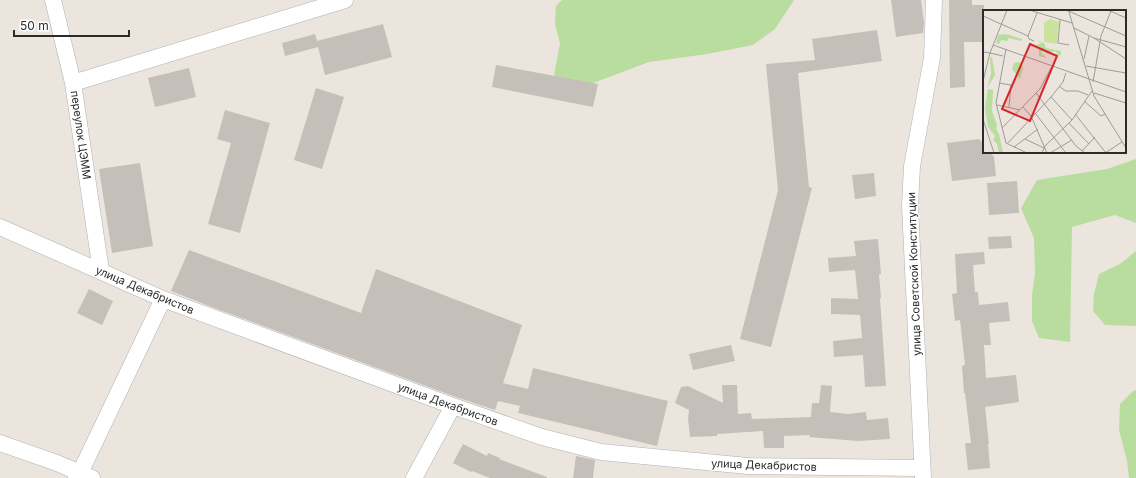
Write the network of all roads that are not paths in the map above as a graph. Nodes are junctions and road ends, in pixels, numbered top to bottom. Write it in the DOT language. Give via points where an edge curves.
graph roads {
  1 [pos="53,0"];
  2 [pos="345,0"];
  3 [pos="934,0"];
  4 [pos="73,83"];
  5 [pos="0,227"];
  6 [pos="101,271"];
  7 [pos="163,299"];
  8 [pos="453,406"];
  9 [pos="0,443"];
  10 [pos="923,473"];
  11 [pos="83,476"];
  12 [pos="414,478"];
  1 -- 4 [label="street, переулок ЦЭММ"];
  2 -- 4 [label="street"];
  3 -- 10 [label="street, улица Советской Конституции" via="932,58 912,166 910,206"];
  4 -- 6 [label="street, переулок ЦЭММ"];
  5 -- 6 [label="street, улица Декабристов"];
  6 -- 7 [label="street, улица Декабристов"];
  7 -- 8 [label="street, улица Декабристов"];
  7 -- 11 [label="street"];
  8 -- 10 [label="street, улица Декабристов" via="542,437 601,452 748,466"];
  8 -- 12 [label="street"];
  9 -- 11 [label="street" via="57,463"];
}
